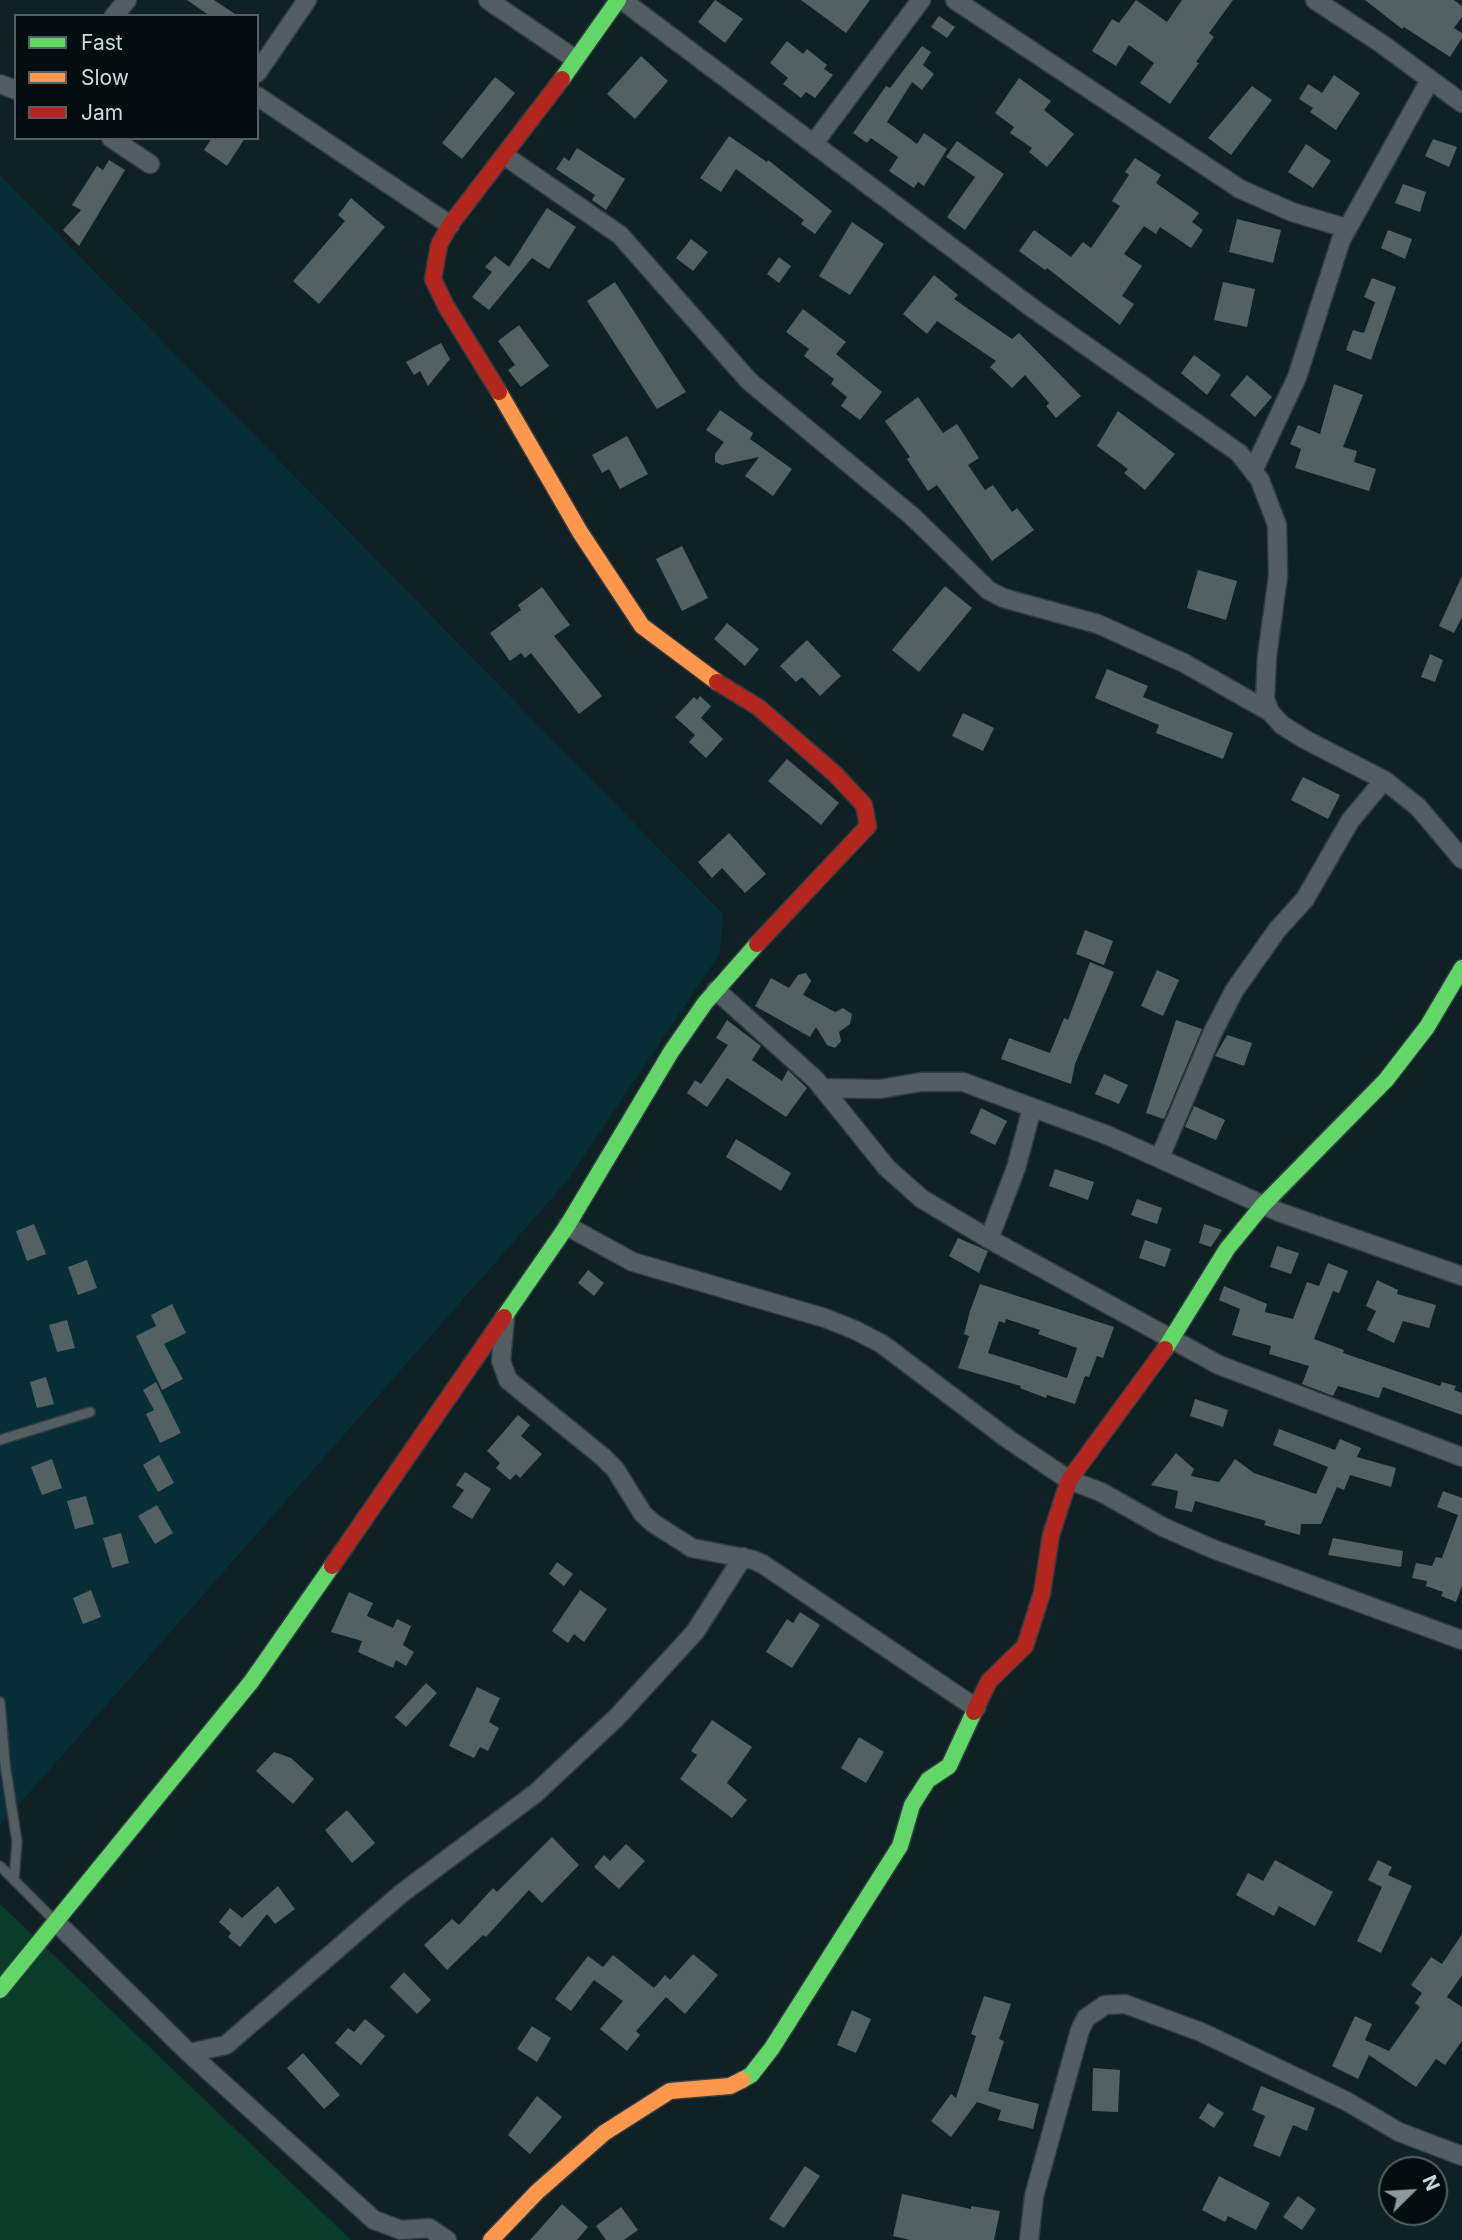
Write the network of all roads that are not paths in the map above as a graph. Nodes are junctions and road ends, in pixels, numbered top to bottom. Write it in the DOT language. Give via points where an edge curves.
graph roads {
  1 [pos="127,0"];
  2 [pos="307,0"];
  3 [pos="488,0"];
  4 [pos="620,0"];
  5 [pos="921,0"];
  6 [pos="955,0"];
  7 [pos="1315,0"];
  8 [pos="116,14"];
  9 [pos="575,59"];
  10 [pos="259,70"];
  11 [pos="1430,80"];
  12 [pos="259,97"];
  13 [pos="1462,103"];
  14 [pos="114,140"];
  15 [pos="814,143"];
  16 [pos="505,156"];
  17 [pos="150,164"];
  18 [pos="450,225"];
  19 [pos="1346,228"];
  20 [pos="1253,471"];
  21 [pos="1270,712"];
  22 [pos="1384,780"];
  23 [pos="1462,859"];
  24 [pos="1462,968"];
  25 [pos="716,990"];
  26 [pos="822,1088"];
  27 [pos="1032,1108"];
  28 [pos="1160,1157"];
  29 [pos="1263,1205"];
  30 [pos="567,1226"];
  31 [pos="989,1239"];
  32 [pos="1462,1276"];
  33 [pos="505,1318"];
  34 [pos="1171,1341"];
  35 [pos="90,1412"];
  36 [pos="0,1440"];
  37 [pos="1462,1457"];
  38 [pos="1069,1480"];
  39 [pos="743,1557"];
  40 [pos="1462,1640"];
  41 [pos="0,1702"];
  42 [pos="976,1708"];
  43 [pos="0,1866"];
  44 [pos="14,1880"];
  45 [pos="56,1922"];
  46 [pos="0,1990"];
  47 [pos="189,2053"];
  48 [pos="1462,2156"];
  49 [pos="398,2235"];
  50 [pos="447,2240"];
  51 [pos="491,2240"];
  52 [pos="1029,2240"];
  1 -- 8 [label="street"];
  2 -- 10 [label="street"];
  3 -- 9 [label="street"];
  4 -- 9 [label="street"];
  4 -- 15 [label="street"];
  5 -- 15 [label="street"];
  6 -- 19 [label="street" via="1217,175 1275,205"];
  7 -- 11 [label="street"];
  9 -- 16 [label="street"];
  11 -- 13 [label="street"];
  11 -- 19 [label="street"];
  12 -- 18 [label="street"];
  14 -- 17 [label="street"];
  15 -- 20 [label="street" via="1035,310 1239,453"];
  16 -- 18 [label="street"];
  16 -- 21 [label="street" via="621,235 748,381 912,516 988,590 1098,624 1184,663"];
  18 -- 25 [label="street" via="439,245 433,279 580,532 642,626 711,679 758,707 835,774 867,811 868,826"];
  19 -- 20 [label="street" via="1332,259 1297,377"];
  20 -- 21 [label="street" via="1277,525 1278,576 1265,699"];
  21 -- 22 [label="street" via="1306,740"];
  22 -- 23 [label="street" via="1418,807"];
  22 -- 28 [label="street" via="1350,821 1305,899 1234,990"];
  24 -- 29 [label="street" via="1427,1027 1386,1080"];
  25 -- 26 [label="street"];
  25 -- 30 [label="street" via="671,1052"];
  26 -- 27 [label="street" via="963,1082"];
  26 -- 31 [label="street" via="907,1187"];
  27 -- 28 [label="street"];
  27 -- 31 [label="street" via="1016,1168"];
  28 -- 29 [label="street"];
  29 -- 32 [label="street"];
  29 -- 34 [label="street" via="1206,1280"];
  30 -- 33 [label="street"];
  30 -- 38 [label="street" via="633,1262 855,1330 882,1344"];
  31 -- 34 [label="street"];
  33 -- 39 [label="street" via="502,1367 515,1387 615,1469 653,1523 692,1548"];
  33 -- 45 [label="street" via="251,1682"];
  34 -- 37 [label="street" via="1219,1365"];
  34 -- 38 [label="street"];
  35 -- 36 [label="lane"];
  38 -- 40 [label="street" via="1213,1549"];
  38 -- 42 [label="street" via="1025,1646 989,1681"];
  39 -- 42 [label="street" via="764,1565"];
  39 -- 47 [label="street" via="695,1632 617,1717 536,1793 402,1893 226,2045"];
  41 -- 44 [label="lane" via="17,1842"];
  42 -- 51 [label="street" via="949,1766 928,1780 912,1805 901,1846 751,2075 730,2086 670,2091 604,2133"];
  43 -- 44 [label="lane"];
  44 -- 45 [label="lane"];
  45 -- 46 [label="street"];
  45 -- 47 [label="street"];
  47 -- 49 [label="street" via="373,2220"];
  48 -- 52 [label="street" via="1399,2132 1346,2101 1201,2032 1125,2004 1105,2005 1086,2018 1080,2030 1034,2196"];
  49 -- 50 [label="street" via="429,2228"];
}
